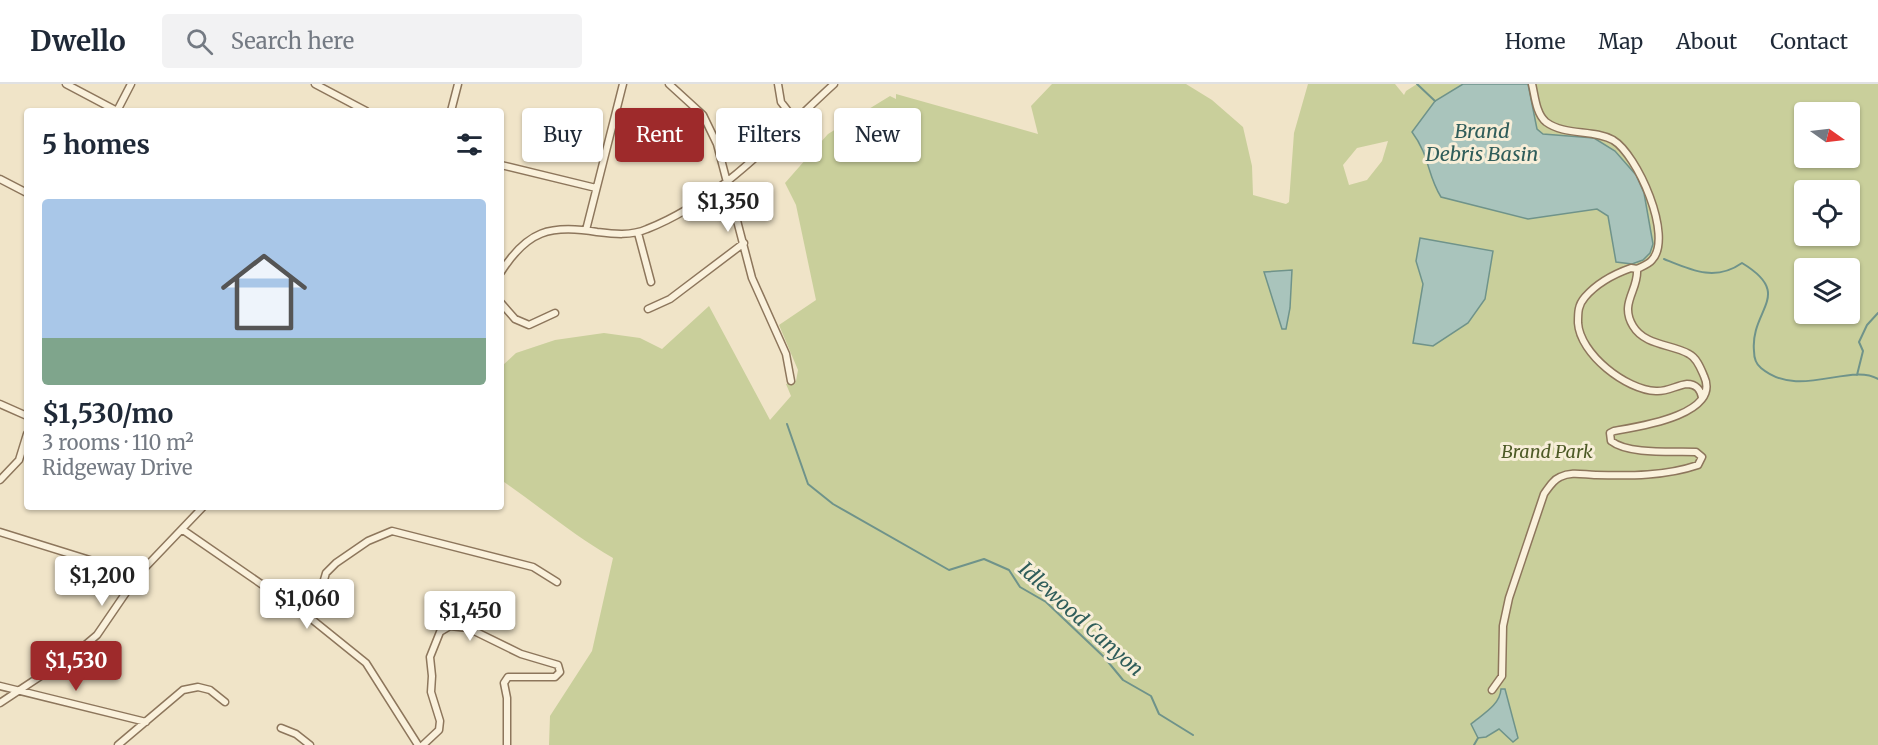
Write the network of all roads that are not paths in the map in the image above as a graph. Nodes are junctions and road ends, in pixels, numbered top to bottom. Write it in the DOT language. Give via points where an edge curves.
graph roads {
  1 [pos="66,84"];
  2 [pos="131,84"];
  3 [pos="315,84"];
  4 [pos="458,84"];
  5 [pos="623,84"];
  6 [pos="669,84"];
  7 [pos="778,84"];
  8 [pos="834,84"];
  9 [pos="1532,84"];
  10 [pos="111,108"];
  11 [pos="119,108"];
  12 [pos="360,108"];
  13 [pos="452,108"];
  14 [pos="786,108"];
  15 [pos="808,108"];
  16 [pos="749,162"];
  17 [pos="504,166"];
  18 [pos="0,180"];
  19 [pos="727,182"];
  20 [pos="596,188"];
  21 [pos="24,192"];
  22 [pos="586,230"];
  23 [pos="638,233"];
  24 [pos="744,243"];
  25 [pos="504,267"];
  26 [pos="1636,270"];
  27 [pos="651,282"];
  28 [pos="504,306"];
  29 [pos="648,309"];
  30 [pos="555,313"];
  31 [pos="791,381"];
  32 [pos="1702,399"];
  33 [pos="0,404"];
  34 [pos="24,415"];
  35 [pos="24,444"];
  36 [pos="0,480"];
  37 [pos="200,510"];
  38 [pos="183,530"];
  39 [pos="0,532"];
  40 [pos="138,575"];
  41 [pos="557,582"];
  42 [pos="309,617"];
  43 [pos="0,686"];
  44 [pos="16,690"];
  45 [pos="1492,690"];
  46 [pos="225,702"];
  47 [pos="0,703"];
  48 [pos="146,722"];
  49 [pos="280,728"];
  50 [pos="117,745"];
  51 [pos="310,745"];
  52 [pos="418,745"];
  53 [pos="423,745"];
  54 [pos="507,745"];
  1 -- 10 [label="street"];
  2 -- 11 [label="street"];
  3 -- 12 [label="street"];
  4 -- 13 [label="street"];
  5 -- 20 [label="street"];
  6 -- 19 [label="street" via="703,115 717,144"];
  7 -- 14 [label="street"];
  8 -- 15 [label="street"];
  9 -- 26 [label="street" via="1539,114 1547,123 1599,134 1615,142 1634,161 1647,185 1659,241 1653,260"];
  16 -- 19 [label="street"];
  17 -- 20 [label="street"];
  18 -- 21 [label="street"];
  19 -- 23 [label="street" via="667,220"];
  19 -- 24 [label="street"];
  20 -- 22 [label="street"];
  22 -- 23 [label="street"];
  22 -- 25 [label="street" via="553,228 531,237"];
  23 -- 27 [label="street"];
  24 -- 29 [label="street" via="670,299"];
  24 -- 31 [label="street" via="752,278 786,354"];
  26 -- 32 [label="street" via="1628,315 1633,327 1650,340 1695,358 1706,380"];
  26 -- 32 [label="street" via="1631,267 1609,276 1584,298 1578,309 1579,330 1586,346 1607,368 1635,387 1656,392 1687,384 1697,387"];
  28 -- 30 [label="street" via="515,319 529,325"];
  32 -- 45 [label="street" via="1670,419 1614,430 1610,437 1617,446 1630,449 1696,452 1702,458 1698,465 1662,474 1569,474 1554,480 1544,494 1509,598 1503,626 1502,676"];
  33 -- 34 [label="street"];
  35 -- 36 [label="street" via="19,460"];
  37 -- 38 [label="street"];
  38 -- 40 [label="street"];
  38 -- 42 [label="street"];
  39 -- 40 [label="street"];
  40 -- 44 [label="street" via="97,635"];
  41 -- 42 [label="street" via="533,567 392,531 368,541 326,573"];
  42 -- 52 [label="street" via="366,663"];
  43 -- 44 [label="street"];
  44 -- 47 [label="street"];
  44 -- 48 [label="street"];
  46 -- 48 [label="street" via="210,690 183,690"];
  48 -- 50 [label="street"];
  49 -- 51 [label="street"];
  53 -- 54 [label="street" via="439,730 440,721 431,692 429,657 440,632 450,626 468,628 521,654 558,665 560,672 555,677 508,676 504,683"];
}
